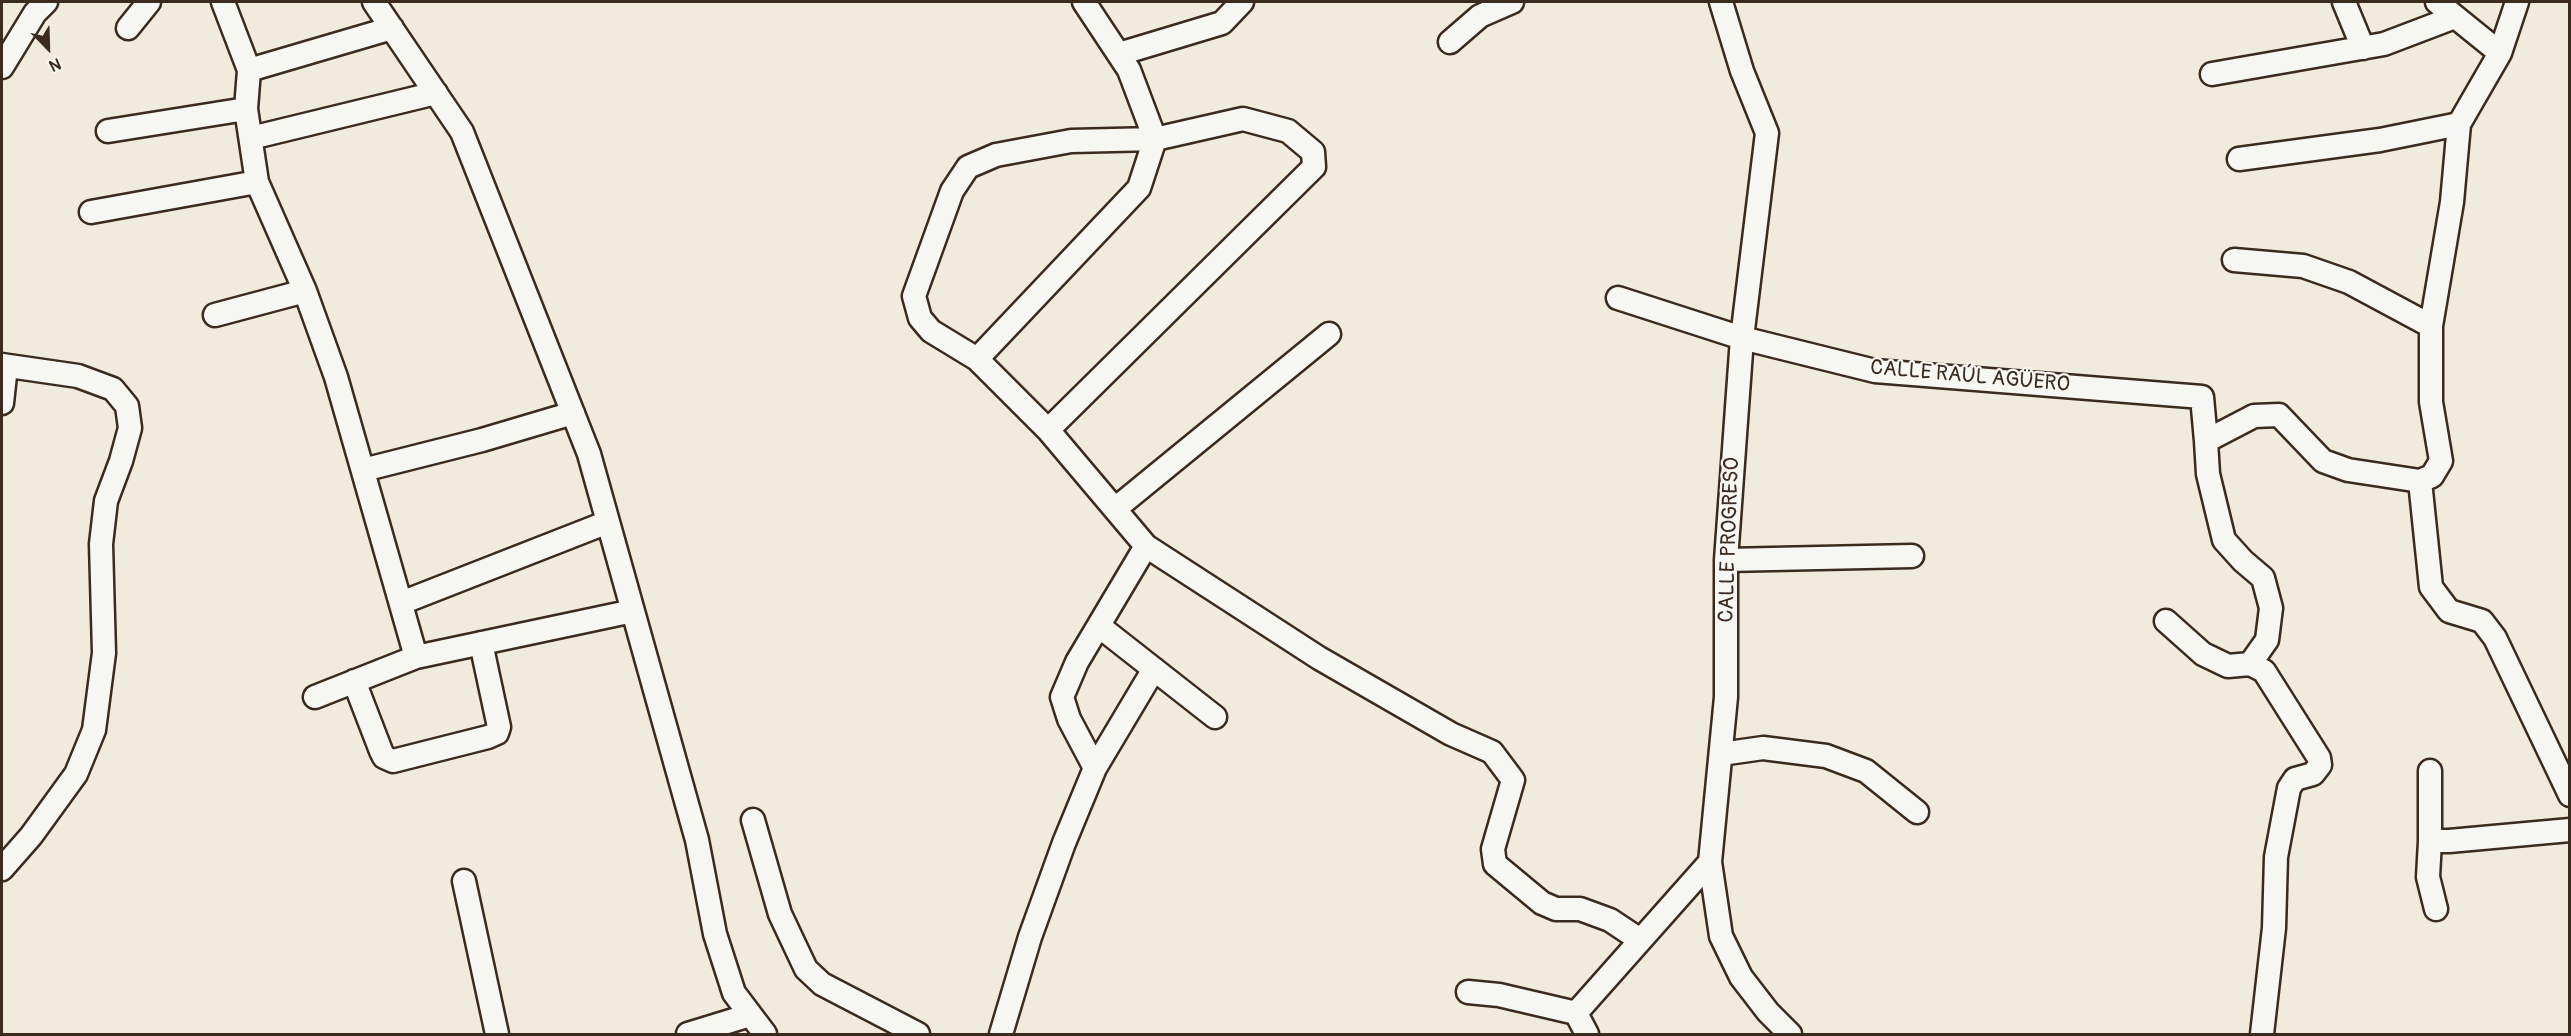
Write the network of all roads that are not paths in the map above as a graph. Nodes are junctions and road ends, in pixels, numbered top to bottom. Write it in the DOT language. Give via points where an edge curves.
graph roads {
  1 [pos="46,2"];
  2 [pos="149,2"];
  3 [pos="223,2"];
  4 [pos="374,2"];
  5 [pos="1084,2"];
  6 [pos="1242,2"];
  7 [pos="1512,2"];
  8 [pos="1721,2"];
  9 [pos="2344,2"];
  10 [pos="2437,2"];
  11 [pos="2517,2"];
  12 [pos="2455,17"];
  13 [pos="128,28"];
  14 [pos="392,28"];
  15 [pos="1450,42"];
  16 [pos="2362,48"];
  17 [pos="2500,53"];
  18 [pos="1119,54"];
  19 [pos="2,67"];
  20 [pos="249,70"];
  21 [pos="2212,74"];
  22 [pos="436,93"];
  23 [pos="246,109"];
  24 [pos="2459,124"];
  25 [pos="108,131"];
  26 [pos="250,138"];
  27 [pos="1155,139"];
  28 [pos="2239,159"];
  29 [pos="257,182"];
  30 [pos="91,212"];
  31 [pos="2234,260"];
  32 [pos="305,291"];
  33 [pos="1618,298"];
  34 [pos="215,315"];
  35 [pos="2431,326"];
  36 [pos="1329,334"];
  37 [pos="1742,338"];
  38 [pos="976,359"];
  39 [pos="4,365"];
  40 [pos="2,403"];
  41 [pos="573,413"];
  42 [pos="1048,430"];
  43 [pos="2206,441"];
  44 [pos="363,470"];
  45 [pos="2420,482"];
  46 [pos="1115,509"];
  47 [pos="608,522"];
  48 [pos="1146,546"];
  49 [pos="1912,556"];
  50 [pos="1726,560"];
  51 [pos="401,603"];
  52 [pos="633,611"];
  53 [pos="2166,621"];
  54 [pos="1098,626"];
  55 [pos="481,643"];
  56 [pos="416,657"];
  57 [pos="2250,664"];
  58 [pos="1154,669"];
  59 [pos="354,681"];
  60 [pos="315,697"];
  61 [pos="1215,717"];
  62 [pos="1721,754"];
  63 [pos="1095,768"];
  64 [pos="2430,771"];
  65 [pos="2570,795"];
  66 [pos="1917,812"];
  67 [pos="753,820"];
  68 [pos="2570,830"];
  69 [pos="2430,841"];
  70 [pos="1710,862"];
  71 [pos="2,869"];
  72 [pos="464,881"];
  73 [pos="2436,909"];
  74 [pos="1640,940"];
  75 [pos="1467,992"];
  76 [pos="1576,1013"];
  77 [pos="750,1015"];
  78 [pos="497,1035"];
  79 [pos="688,1035"];
  80 [pos="765,1035"];
  81 [pos="918,1035"];
  82 [pos="1001,1035"];
  83 [pos="1587,1035"];
  84 [pos="1790,1035"];
  85 [pos="2262,1035"];
  1 -- 19 [label="street"];
  2 -- 13 [label="street"];
  3 -- 20 [label="street"];
  4 -- 14 [label="street"];
  5 -- 18 [label="street"];
  6 -- 18 [label="street" via="1222,23"];
  7 -- 15 [label="street" via="1480,16"];
  8 -- 37 [label="street, CALLE PROGRESO" via="1742,71 1767,133"];
  9 -- 16 [label="street"];
  10 -- 12 [label="street"];
  11 -- 17 [label="street"];
  12 -- 16 [label="street" via="2384,44"];
  12 -- 17 [label="street"];
  14 -- 20 [label="street"];
  14 -- 22 [label="street"];
  16 -- 21 [label="street"];
  17 -- 24 [label="street"];
  18 -- 27 [label="street"];
  20 -- 23 [label="street"];
  22 -- 26 [label="street"];
  22 -- 41 [label="street" via="462,132"];
  23 -- 25 [label="street"];
  23 -- 26 [label="street"];
  24 -- 28 [label="street" via="2380,140"];
  24 -- 35 [label="street" via="2452,202"];
  26 -- 29 [label="street"];
  27 -- 38 [label="street" via="1138,188"];
  27 -- 38 [label="street" via="1071,141 996,155 968,167 952,191 914,297 920,318 931,331"];
  27 -- 42 [label="street" via="1243,119 1288,130 1313,152 1314,167"];
  29 -- 30 [label="street"];
  29 -- 32 [label="street"];
  31 -- 35 [label="street" via="2303,266 2349,282"];
  32 -- 34 [label="street"];
  32 -- 44 [label="street"];
  33 -- 37 [label="street, CALLE RAÚL AGÜERO"];
  35 -- 45 [label="street" via="2431,402 2440,461 2432,476"];
  36 -- 46 [label="street"];
  37 -- 43 [label="street, CALLE RAÚL AGÜERO" via="1875,370 2202,398"];
  37 -- 50 [label="street, CALLE PROGRESO"];
  38 -- 42 [label="street"];
  39 -- 40 [label="street"];
  39 -- 71 [label="street" via="78,376 113,389 127,406 130,428 106,501 101,544 104,653 94,730 76,774"];
  41 -- 44 [label="street"];
  41 -- 47 [label="street"];
  42 -- 46 [label="street"];
  43 -- 45 [label="street" via="2254,416 2279,415 2323,460 2348,470"];
  43 -- 57 [label="street" via="2208,474 2224,540 2263,578 2271,608 2267,640"];
  44 -- 51 [label="street"];
  45 -- 65 [label="street" via="2431,587 2449,611 2482,621 2495,638"];
  46 -- 48 [label="street"];
  47 -- 51 [label="street"];
  47 -- 52 [label="street"];
  48 -- 54 [label="street"];
  48 -- 74 [label="street" via="1319,658 1451,734 1492,752 1513,780 1493,849 1495,864 1542,903 1600,916"];
  49 -- 50 [label="street"];
  50 -- 62 [label="street, CALLE PROGRESO" via="1726,697"];
  51 -- 56 [label="street"];
  52 -- 55 [label="street"];
  52 -- 77 [label="street" via="697,840 715,934 734,993"];
  53 -- 57 [label="street" via="2203,654 2228,666"];
  54 -- 58 [label="street"];
  54 -- 63 [label="street" via="1062,697"];
  55 -- 56 [label="street"];
  55 -- 59 [label="street" via="499,727 497,733 488,737 393,761 381,751"];
  56 -- 59 [label="street"];
  57 -- 85 [label="street" via="2264,671 2320,765 2313,774 2295,779 2289,788 2276,857 2274,928"];
  58 -- 61 [label="street"];
  58 -- 63 [label="street"];
  59 -- 60 [label="street"];
  62 -- 66 [label="street" via="1763,748 1826,756 1866,771"];
  62 -- 70 [label="street, CALLE PROGRESO"];
  63 -- 82 [label="street" via="1030,937"];
  64 -- 69 [label="street"];
  67 -- 81 [label="street" via="780,914 806,969 822,984"];
  68 -- 69 [label="street"];
  69 -- 73 [label="street" via="2428,877"];
  70 -- 74 [label="street"];
  70 -- 84 [label="street, CALLE PROGRESO" via="1721,936 1741,977"];
  72 -- 78 [label="street"];
  74 -- 76 [label="street"];
  75 -- 76 [label="street" via="1499,995"];
  76 -- 83 [label="street"];
  77 -- 79 [label="street"];
  77 -- 80 [label="street"];
}
